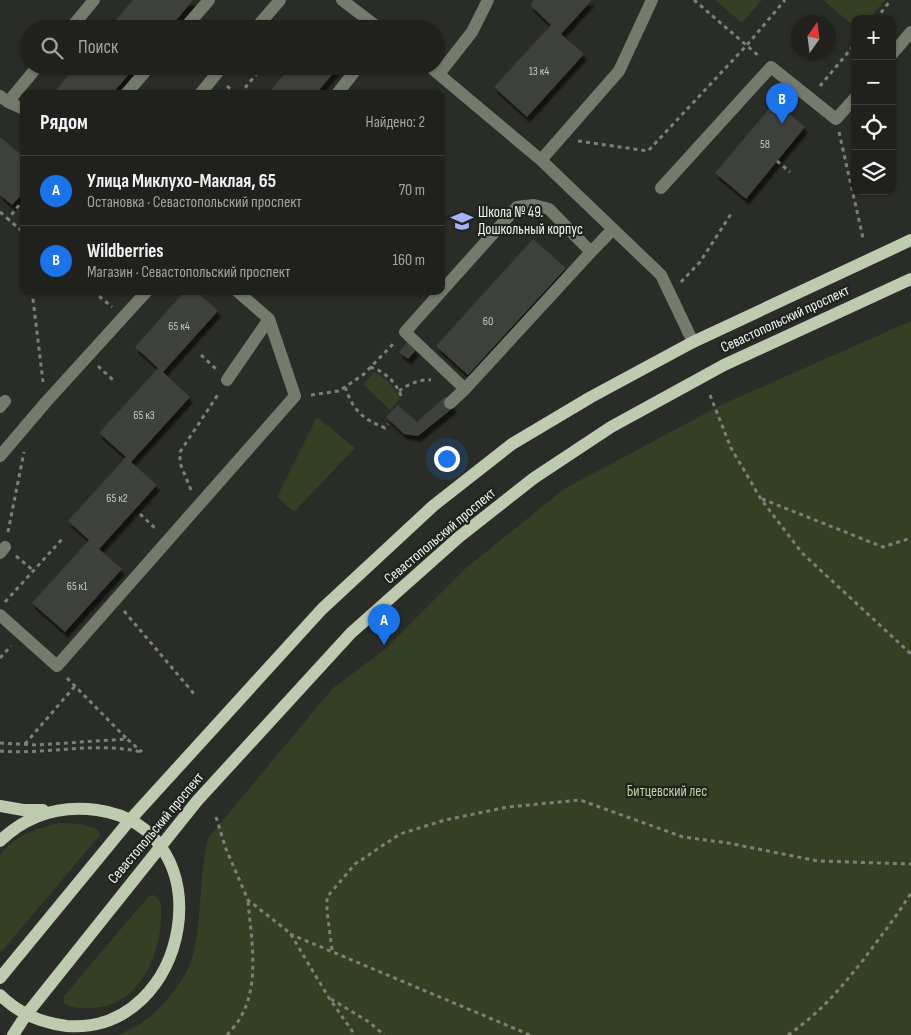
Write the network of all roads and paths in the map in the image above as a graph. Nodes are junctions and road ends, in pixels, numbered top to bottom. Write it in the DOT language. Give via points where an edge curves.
graph roads {
  1 [pos="94,0"];
  2 [pos="209,0"];
  3 [pos="280,0"];
  4 [pos="342,0"];
  5 [pos="488,0"];
  6 [pos="652,0"];
  7 [pos="694,0"];
  8 [pos="785,0"];
  9 [pos="891,0"];
  10 [pos="879,15"];
  11 [pos="77,20"];
  12 [pos="192,20"];
  13 [pos="263,20"];
  14 [pos="368,20"];
  15 [pos="911,32"];
  16 [pos="747,45"];
  17 [pos="851,49"];
  18 [pos="896,49"];
  19 [pos="445,59"];
  20 [pos="29,75"];
  21 [pos="142,75"];
  22 [pos="216,75"];
  23 [pos="256,75"];
  24 [pos="352,75"];
  25 [pos="440,75"];
  26 [pos="224,84"];
  27 [pos="129,90"];
  28 [pos="203,90"];
  29 [pos="231,90"];
  30 [pos="243,90"];
  31 [pos="340,90"];
  32 [pos="810,98"];
  33 [pos="4,99"];
  34 [pos="851,103"];
  35 [pos="20,107"];
  36 [pos="836,120"];
  37 [pos="559,138"];
  38 [pos="540,160"];
  39 [pos="777,162"];
  40 [pos="790,172"];
  41 [pos="661,188"];
  42 [pos="20,204"];
  43 [pos="0,212"];
  44 [pos="731,214"];
  45 [pos="8,219"];
  46 [pos="20,229"];
  47 [pos="613,229"];
  48 [pos="863,238"];
  49 [pos="911,240"];
  50 [pos="591,252"];
  51 [pos="911,279"];
  52 [pos="445,287"];
  53 [pos="670,294"];
  54 [pos="33,295"];
  55 [pos="98,295"];
  56 [pos="143,295"];
  57 [pos="242,295"];
  58 [pos="438,295"];
  59 [pos="110,306"];
  60 [pos="269,319"];
  61 [pos="405,332"];
  62 [pos="693,342"];
  63 [pos="88,358"];
  64 [pos="370,368"];
  65 [pos="227,380"];
  66 [pos="436,380"];
  67 [pos="114,381"];
  68 [pos="345,387"];
  69 [pos="465,389"];
  70 [pos="400,391"];
  71 [pos="710,395"];
  72 [pos="295,396"];
  73 [pos="402,398"];
  74 [pos="46,402"];
  75 [pos="450,403"];
  76 [pos="388,424"];
  77 [pos="24,450"];
  78 [pos="0,456"];
  79 [pos="761,499"];
  80 [pos="198,507"];
  81 [pos="140,514"];
  82 [pos="64,537"];
  83 [pos="911,538"];
  84 [pos="169,540"];
  85 [pos="3,550"];
  86 [pos="34,571"];
  87 [pos="115,601"];
  88 [pos="0,608"];
  89 [pos="0,615"];
  90 [pos="911,654"];
  91 [pos="57,666"];
  92 [pos="75,686"];
  93 [pos="195,695"];
  94 [pos="126,739"];
  95 [pos="0,743"];
  96 [pos="24,744"];
  97 [pos="0,751"];
  98 [pos="0,806"];
  99 [pos="56,810"];
  100 [pos="216,817"];
  101 [pos="129,821"];
  102 [pos="0,841"];
  103 [pos="161,846"];
  104 [pos="911,864"];
  105 [pos="911,893"];
  106 [pos="248,900"];
  107 [pos="290,933"];
  108 [pos="332,950"];
  109 [pos="0,978"];
  110 [pos="0,995"];
  111 [pos="329,998"];
  112 [pos="26,1015"];
  113 [pos="13,1035"];
  114 [pos="227,1035"];
  115 [pos="355,1035"];
  116 [pos="384,1035"];
  117 [pos="530,1035"];
  118 [pos="788,1035"];
  1 -- 11 [label="lane"];
  2 -- 12 [label="lane"];
  3 -- 13 [label="lane"];
  4 -- 14 [label="lane"];
  5 -- 19 [label="lane" via="472,32"];
  6 -- 37 [label="lane" via="619,71"];
  7 -- 16 [label="path"];
  8 -- 16 [label="path"];
  9 -- 10 [label="path"];
  15 -- 18 [label="lane"];
  16 -- 37 [label="path" via="648,151"];
  17 -- 32 [label="path"];
  20 -- 33 [label="lane"];
  21 -- 27 [label="lane"];
  22 -- 28 [label="lane"];
  23 -- 30 [label="path"];
  24 -- 31 [label="lane"];
  25 -- 38 [label="lane"];
  26 -- 29 [label="path"];
  32 -- 36 [label="lane"];
  32 -- 41 [label="lane" via="771,67"];
  33 -- 35 [label="lane"];
  34 -- 36 [label="lane"];
  36 -- 48 [label="path"];
  37 -- 38 [label="lane"];
  38 -- 47 [label="lane"];
  39 -- 40 [label="path"];
  42 -- 45 [label="path"];
  43 -- 45 [label="path"];
  44 -- 53 [label="path" via="700,262"];
  45 -- 46 [label="path"];
  47 -- 50 [label="lane"];
  47 -- 53 [label="lane" via="661,275"];
  49 -- 62 [label="main road, Севастопольский проспект"];
  50 -- 52 [label="lane" via="549,209 534,205 517,207"];
  50 -- 69 [label="lane"];
  51 -- 103 [label="main road, Севастопольский проспект" via="724,365 611,427 534,478 460,537 352,633 197,801"];
  53 -- 62 [label="lane"];
  54 -- 74 [label="path"];
  55 -- 59 [label="path"];
  56 -- 63 [label="lane"];
  57 -- 60 [label="lane"];
  58 -- 61 [label="lane"];
  60 -- 65 [label="lane"];
  60 -- 72 [label="lane"];
  61 -- 64 [label="path"];
  61 -- 69 [label="lane"];
  62 -- 101 [label="main road, Севастопольский проспект" via="512,444 433,506 322,609"];
  63 -- 67 [label="path"];
  63 -- 74 [label="lane"];
  64 -- 68 [label="path"];
  64 -- 70 [label="path" via="386,375"];
  65 -- 80 [label="path" via="180,452 180,463"];
  66 -- 70 [label="path" via="416,382"];
  68 -- 72 [label="path" via="339,392"];
  68 -- 76 [label="path" via="356,411 363,418 385,428"];
  69 -- 75 [label="lane"];
  70 -- 73 [label="path"];
  71 -- 79 [label="path" via="731,448"];
  72 -- 80 [label="lane"];
  74 -- 78 [label="lane"];
  77 -- 85 [label="path"];
  79 -- 83 [label="path" via="883,547"];
  79 -- 90 [label="path" via="802,553"];
  80 -- 84 [label="lane"];
  81 -- 84 [label="path"];
  82 -- 86 [label="path"];
  84 -- 87 [label="lane"];
  85 -- 86 [label="path"];
  86 -- 88 [label="path"];
  87 -- 91 [label="lane"];
  87 -- 93 [label="path"];
  89 -- 91 [label="lane"];
  91 -- 92 [label="path"];
  92 -- 94 [label="path"];
  92 -- 96 [label="path"];
  94 -- 96 [label="path"];
  94 -- 97 [label="path" via="142,752 123,747"];
  95 -- 96 [label="path"];
  98 -- 99 [label="main road"];
  99 -- 101 [label="main road" via="89,809"];
  99 -- 102 [label="main road" via="32,818"];
  100 -- 106 [label="path"];
  101 -- 103 [label="main road"];
  101 -- 109 [label="main road, Севастопольский проспект"];
  103 -- 112 [label="main road, Севастопольский проспект"];
  103 -- 112 [label="main road" via="173,869 179,916 170,958 147,998 129,1013 107,1023 80,1028 52,1024"];
  104 -- 108 [label="path" via="818,861 683,837 580,800 508,807 445,820 400,834 355,864 327,896"];
  105 -- 118 [label="path" via="833,997"];
  106 -- 107 [label="path"];
  106 -- 114 [label="path" via="253,974 248,999"];
  107 -- 108 [label="path"];
  107 -- 111 [label="path"];
  108 -- 117 [label="path"];
  110 -- 112 [label="main road"];
  111 -- 115 [label="path"];
  111 -- 116 [label="path"];
  112 -- 113 [label="main road, Севастопольский проспект"];
}
